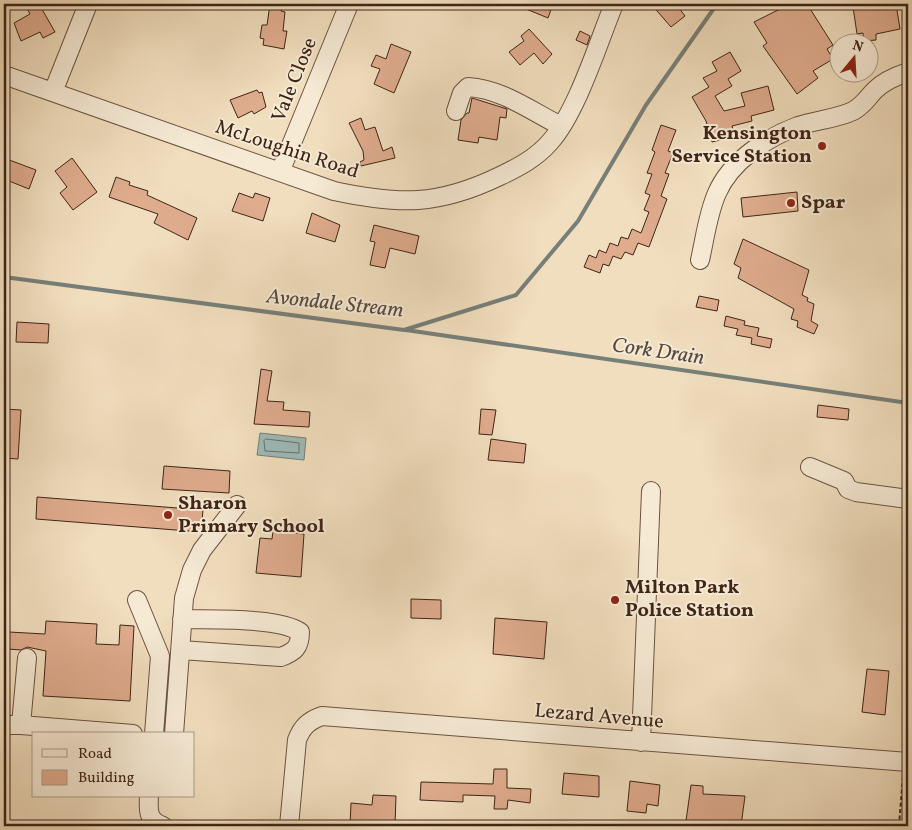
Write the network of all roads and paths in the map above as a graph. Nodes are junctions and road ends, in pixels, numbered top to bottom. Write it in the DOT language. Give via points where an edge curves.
graph roads {
  1 [pos="88,4"];
  2 [pos="349,4"];
  3 [pos="614,4"];
  4 [pos="908,72"];
  5 [pos="4,75"];
  6 [pos="53,92"];
  7 [pos="456,111"];
  8 [pos="560,126"];
  9 [pos="280,172"];
  10 [pos="700,260"];
  11 [pos="810,467"];
  12 [pos="651,491"];
  13 [pos="908,500"];
  14 [pos="237,506"];
  15 [pos="137,600"];
  16 [pos="182,619"];
  17 [pos="181,650"];
  18 [pos="27,658"];
  19 [pos="4,725"];
  20 [pos="22,725"];
  21 [pos="108,732"];
  22 [pos="154,732"];
  23 [pos="174,732"];
  24 [pos="642,742"];
  25 [pos="908,762"];
  26 [pos="149,798"];
  27 [pos="163,826"];
  28 [pos="289,826"];
  1 -- 6 [label="street"];
  2 -- 9 [label="street, Vale Close"];
  3 -- 8 [label="street, McLoughin Road" via="570,112"];
  4 -- 10 [label="street" via="883,84 866,103 854,110 782,133 742,158 716,194"];
  5 -- 6 [label="street, McLoughin Road"];
  6 -- 9 [label="street, McLoughin Road"];
  7 -- 8 [label="street" via="462,93 468,87 483,88"];
  8 -- 9 [label="street, McLoughin Road" via="550,141 527,162 479,186 443,198 404,201 368,198 334,191"];
  11 -- 13 [label="street" via="844,481 856,492"];
  12 -- 24 [label="street"];
  14 -- 16 [label="street" via="210,538 192,570"];
  15 -- 22 [label="street" via="160,656"];
  16 -- 17 [label="street"];
  16 -- 17 [label="street" via="250,621 293,627 300,632 300,643 294,652 280,657"];
  17 -- 23 [label="street"];
  18 -- 20 [label="street"];
  19 -- 20 [label="street"];
  20 -- 21 [label="street"];
  24 -- 25 [label="street, Lezard Avenue"];
  24 -- 28 [label="street, Lezard Avenue" via="322,716 310,720 301,730"];
  26 -- 27 [label="street" via="150,816 154,823"];
}
